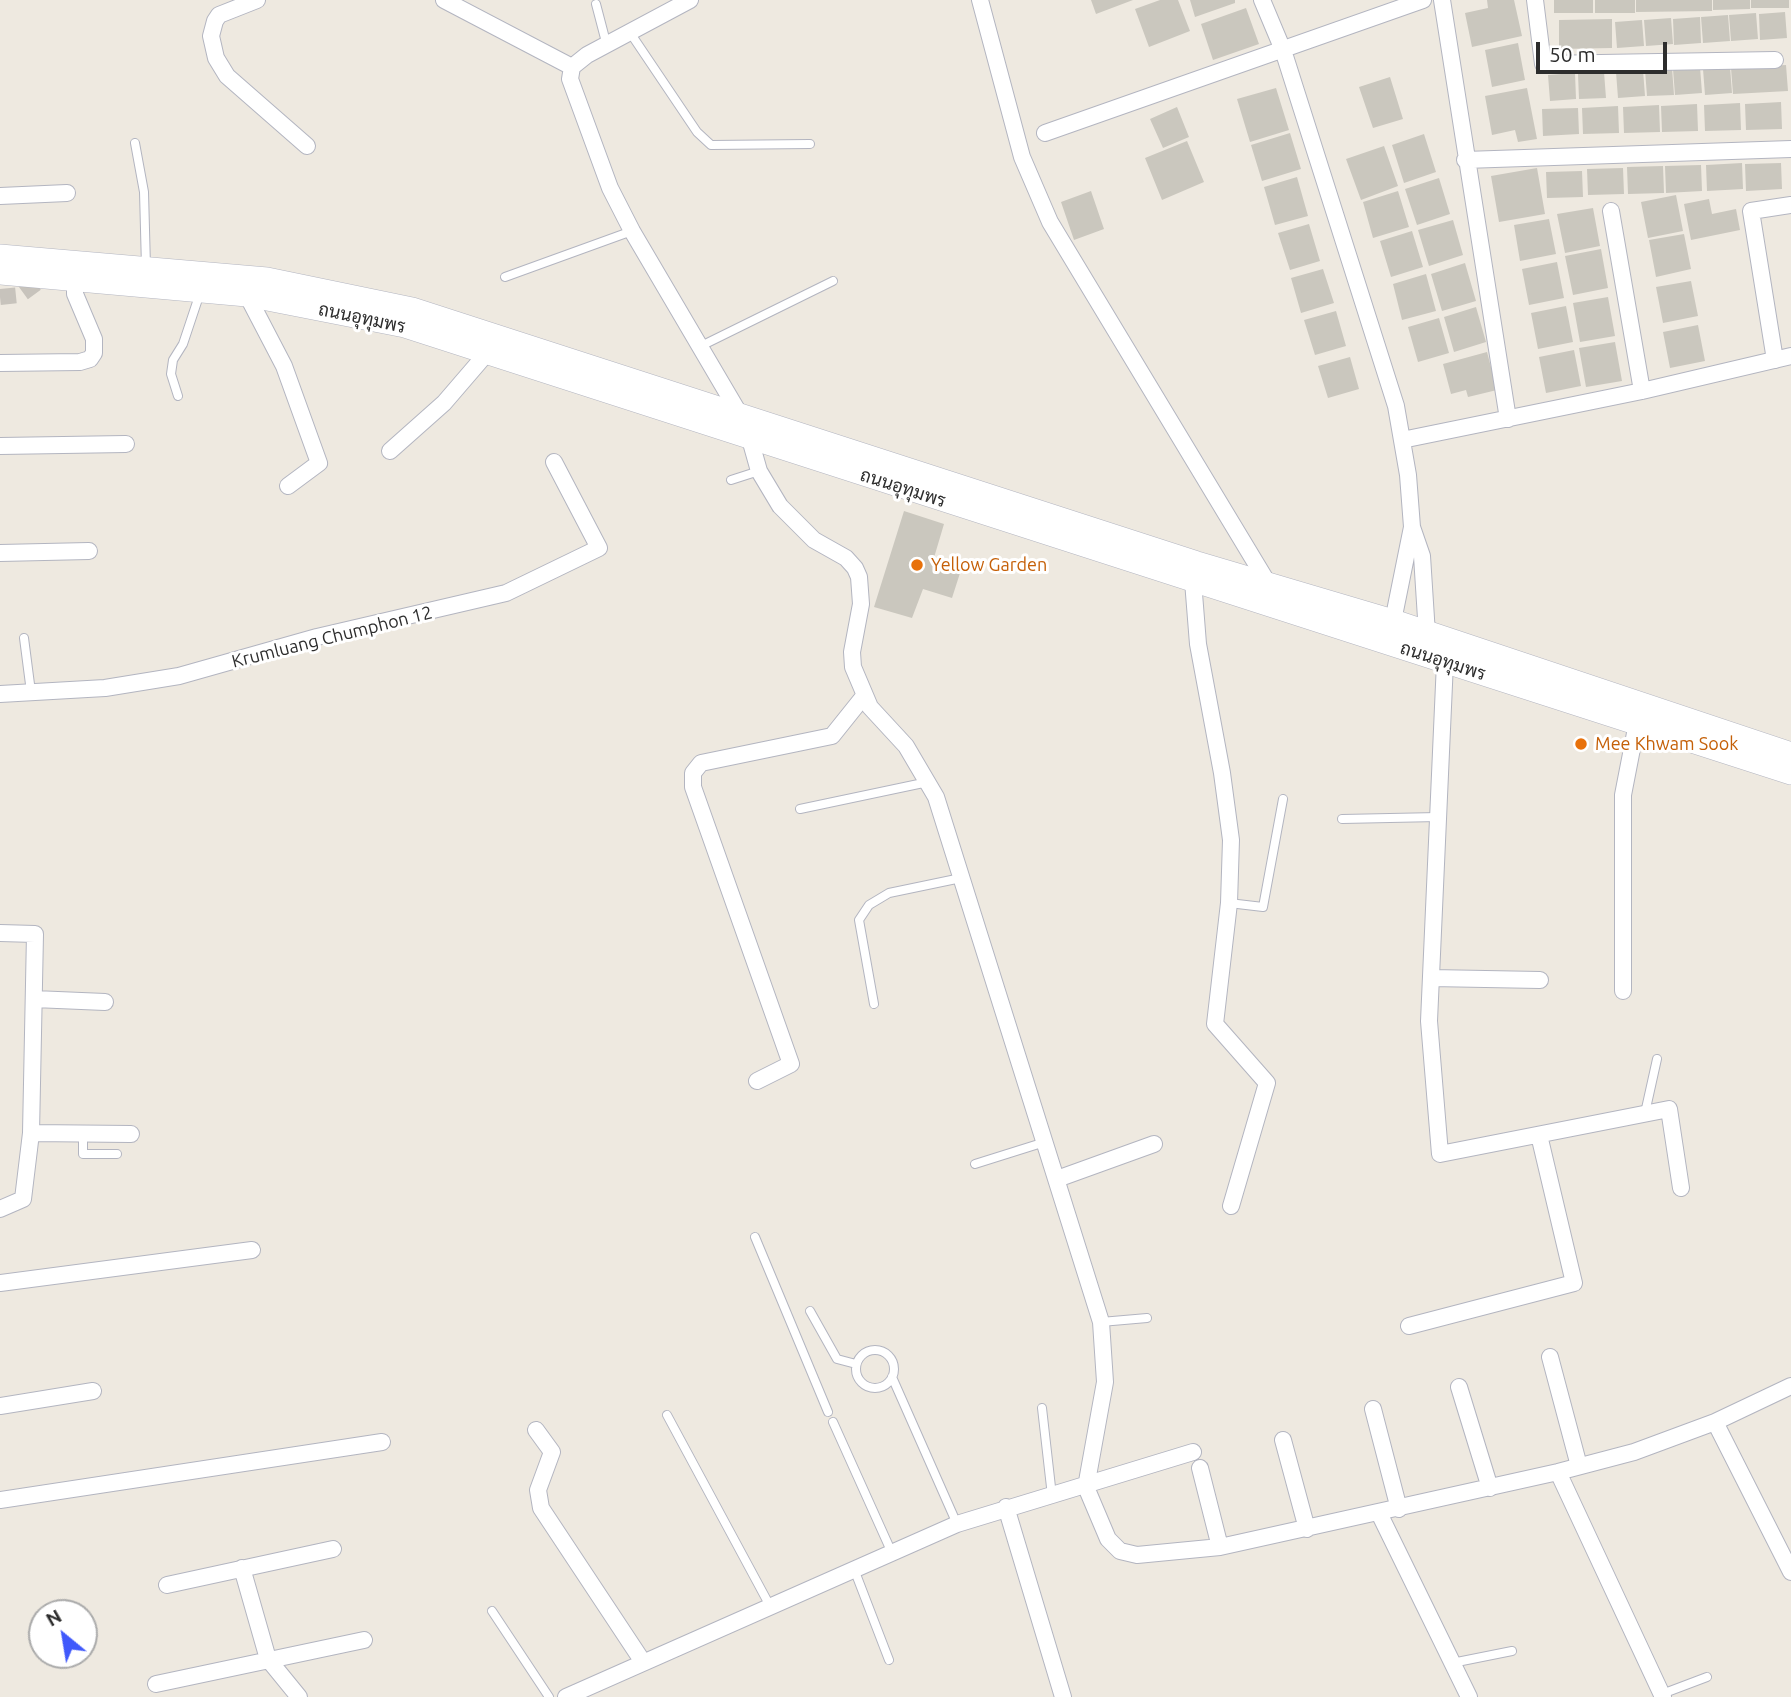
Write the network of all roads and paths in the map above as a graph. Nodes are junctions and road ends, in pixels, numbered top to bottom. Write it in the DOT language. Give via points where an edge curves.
graph roads {
  1 [pos="257,0"];
  2 [pos="444,0"];
  3 [pos="980,0"];
  4 [pos="1262,0"];
  5 [pos="1423,0"];
  6 [pos="1442,0"];
  7 [pos="1535,0"];
  8 [pos="687,1"];
  9 [pos="596,4"];
  10 [pos="222,6"];
  11 [pos="1387,6"];
  12 [pos="631,34"];
  13 [pos="607,46"];
  14 [pos="1283,50"];
  15 [pos="1775,60"];
  16 [pos="572,67"];
  17 [pos="1045,133"];
  18 [pos="135,143"];
  19 [pos="810,144"];
  20 [pos="307,146"];
  21 [pos="1791,149"];
  22 [pos="1465,160"];
  23 [pos="68,193"];
  24 [pos="0,196"];
  25 [pos="1791,205"];
  26 [pos="1611,211"];
  27 [pos="632,231"];
  28 [pos="0,256"];
  29 [pos="146,267"];
  30 [pos="0,273"];
  31 [pos="505,277"];
  32 [pos="75,278"];
  33 [pos="833,281"];
  34 [pos="201,290"];
  35 [pos="247,295"];
  36 [pos="699,347"];
  37 [pos="487,353"];
  38 [pos="1783,358"];
  39 [pos="0,363"];
  40 [pos="1642,391"];
  41 [pos="178,396"];
  42 [pos="739,413"];
  43 [pos="1508,419"];
  44 [pos="750,439"];
  45 [pos="1402,440"];
  46 [pos="126,444"];
  47 [pos="0,446"];
  48 [pos="390,451"];
  49 [pos="554,462"];
  50 [pos="760,471"];
  51 [pos="731,480"];
  52 [pos="288,486"];
  53 [pos="1412,527"];
  54 [pos="89,551"];
  55 [pos="0,553"];
  56 [pos="1193,581"];
  57 [pos="1269,585"];
  58 [pos="1392,621"];
  59 [pos="1427,634"];
  60 [pos="24,638"];
  61 [pos="1445,662"];
  62 [pos="32,692"];
  63 [pos="0,694"];
  64 [pos="864,696"];
  65 [pos="1637,723"];
  66 [pos="1791,754"];
  67 [pos="1791,773"];
  68 [pos="928,782"];
  69 [pos="1283,799"];
  70 [pos="800,809"];
  71 [pos="1438,817"];
  72 [pos="1342,819"];
  73 [pos="961,878"];
  74 [pos="1229,903"];
  75 [pos="0,933"];
  76 [pos="1431,978"];
  77 [pos="1541,980"];
  78 [pos="1623,991"];
  79 [pos="34,999"];
  80 [pos="105,1002"];
  81 [pos="874,1004"];
  82 [pos="1657,1059"];
  83 [pos="757,1081"];
  84 [pos="1645,1112"];
  85 [pos="31,1133"];
  86 [pos="83,1134"];
  87 [pos="131,1134"];
  88 [pos="1539,1136"];
  89 [pos="1045,1142"];
  90 [pos="1154,1144"];
  91 [pos="117,1154"];
  92 [pos="975,1164"];
  93 [pos="1057,1179"];
  94 [pos="1681,1188"];
  95 [pos="1231,1206"];
  96 [pos="0,1209"];
  97 [pos="755,1237"];
  98 [pos="252,1250"];
  99 [pos="0,1283"];
  100 [pos="810,1311"];
  101 [pos="1147,1318"];
  102 [pos="1101,1322"];
  103 [pos="1409,1326"];
  104 [pos="1550,1356"];
  105 [pos="856,1364"];
  106 [pos="892,1377"];
  107 [pos="1791,1386"];
  108 [pos="1459,1387"];
  109 [pos="93,1391"];
  110 [pos="0,1406"];
  111 [pos="1042,1408"];
  112 [pos="1373,1409"];
  113 [pos="828,1412"];
  114 [pos="667,1415"];
  115 [pos="833,1422"];
  116 [pos="1715,1422"];
  117 [pos="536,1430"];
  118 [pos="1283,1440"];
  119 [pos="382,1442"];
  120 [pos="1193,1452"];
  121 [pos="1579,1466"];
  122 [pos="1200,1468"];
  123 [pos="1558,1472"];
  124 [pos="1086,1487"];
  125 [pos="1490,1488"];
  126 [pos="1052,1496"];
  127 [pos="0,1500"];
  128 [pos="1006,1507"];
  129 [pos="1399,1509"];
  130 [pos="1379,1513"];
  131 [pos="957,1524"];
  132 [pos="1307,1529"];
  133 [pos="1220,1548"];
  134 [pos="333,1549"];
  135 [pos="892,1553"];
  136 [pos="242,1568"];
  137 [pos="854,1569"];
  138 [pos="1791,1572"];
  139 [pos="167,1584"];
  140 [pos="770,1606"];
  141 [pos="492,1611"];
  142 [pos="364,1640"];
  143 [pos="1512,1651"];
  144 [pos="268,1659"];
  145 [pos="889,1660"];
  146 [pos="643,1662"];
  147 [pos="1452,1663"];
  148 [pos="1707,1677"];
  149 [pos="156,1684"];
  150 [pos="1662,1695"];
  151 [pos="299,1697"];
  152 [pos="549,1697"];
  153 [pos="566,1697"];
  154 [pos="1063,1697"];
  155 [pos="1469,1697"];
  1 -- 10 [label="street"];
  2 -- 16 [label="street"];
  3 -- 57 [label="street" via="1022,157 1050,222"];
  4 -- 14 [label="street"];
  5 -- 11 [label="street"];
  6 -- 22 [label="street"];
  7 -- 15 [label="street" via="1543,64"];
  8 -- 12 [label="street"];
  9 -- 13 [label="lane"];
  10 -- 20 [label="street" via="211,36 216,58 227,76"];
  11 -- 14 [label="street"];
  12 -- 13 [label="street"];
  12 -- 19 [label="lane" via="697,132 712,145"];
  13 -- 16 [label="street"];
  14 -- 17 [label="street"];
  14 -- 45 [label="street" via="1396,406"];
  16 -- 27 [label="street" via="572,91"];
  18 -- 29 [label="lane" via="144,192"];
  21 -- 22 [label="street"];
  22 -- 43 [label="street"];
  23 -- 24 [label="street"];
  25 -- 38 [label="street" via="1751,211"];
  26 -- 40 [label="street"];
  27 -- 31 [label="lane"];
  27 -- 36 [label="street"];
  28 -- 29 [label="street, ถนนอุทุมพร"];
  29 -- 42 [label="street, ถนนอุทุมพร" via="267,279 412,309"];
  30 -- 32 [label="street, ถนนอุทุมพร"];
  32 -- 34 [label="street, ถนนอุทุมพร"];
  32 -- 39 [label="street" via="75,294 94,339 90,359"];
  33 -- 36 [label="lane"];
  34 -- 35 [label="street, ถนนอุทุมพร"];
  34 -- 41 [label="lane" via="173,360 171,374"];
  35 -- 37 [label="street, ถนนอุทุมพร" via="405,326"];
  35 -- 52 [label="street" via="284,366 319,463"];
  36 -- 42 [label="street"];
  37 -- 44 [label="street, ถนนอุทุมพร"];
  37 -- 48 [label="street" via="444,403"];
  38 -- 40 [label="street"];
  40 -- 43 [label="street"];
  42 -- 44 [label="street"];
  42 -- 57 [label="street, ถนนอุทุมพร"];
  43 -- 45 [label="street"];
  44 -- 50 [label="street"];
  44 -- 56 [label="street, ถนนอุทุมพร"];
  45 -- 53 [label="street"];
  46 -- 47 [label="street"];
  49 -- 62 [label="street, Krumluang Chumphon 12" via="599,548 506,593 317,637 179,676 104,688"];
  50 -- 51 [label="lane"];
  50 -- 64 [label="street" via="785,512 814,540 846,558 859,577 861,604 852,652"];
  53 -- 58 [label="street"];
  53 -- 59 [label="street" via="1422,556"];
  54 -- 55 [label="street"];
  56 -- 61 [label="street, ถนนอุทุมพร"];
  56 -- 74 [label="street" via="1198,644 1231,840"];
  57 -- 58 [label="street, ถนนอุทุมพร"];
  58 -- 59 [label="street, ถนนอุทุมพร"];
  59 -- 66 [label="street, ถนนอุทุมพร"];
  60 -- 62 [label="lane"];
  61 -- 65 [label="street, ถนนอุทุมพร"];
  61 -- 71 [label="street"];
  62 -- 63 [label="street, Krumluang Chumphon 12"];
  64 -- 68 [label="street" via="906,746"];
  64 -- 83 [label="street" via="832,736 701,763 693,773 693,787 792,1064"];
  65 -- 67 [label="street, ถนนอุทุมพร"];
  65 -- 78 [label="street" via="1623,795"];
  68 -- 70 [label="lane"];
  68 -- 73 [label="street"];
  69 -- 74 [label="lane" via="1263,907"];
  71 -- 72 [label="lane"];
  71 -- 76 [label="street"];
  73 -- 81 [label="lane" via="889,893 869,905 859,919"];
  73 -- 89 [label="street"];
  74 -- 95 [label="street" via="1215,1024 1267,1083"];
  75 -- 79 [label="street" via="35,934"];
  76 -- 77 [label="street"];
  76 -- 88 [label="street" via="1429,1021 1440,1154"];
  79 -- 80 [label="street"];
  79 -- 85 [label="street"];
  82 -- 84 [label="lane"];
  84 -- 88 [label="street"];
  84 -- 94 [label="street" via="1669,1109"];
  85 -- 86 [label="street"];
  85 -- 96 [label="street" via="23,1199"];
  86 -- 87 [label="street"];
  86 -- 91 [label="lane" via="83,1153"];
  88 -- 103 [label="street" via="1574,1283"];
  89 -- 92 [label="lane"];
  89 -- 93 [label="street"];
  90 -- 93 [label="street"];
  93 -- 102 [label="street"];
  97 -- 113 [label="lane"];
  98 -- 99 [label="street"];
  100 -- 105 [label="lane" via="837,1359"];
  101 -- 102 [label="lane"];
  102 -- 124 [label="street" via="1105,1382"];
  104 -- 121 [label="street"];
  105 -- 106 [label="lane" via="856,1373 868,1387 886,1384"];
  105 -- 106 [label="lane" via="866,1352 881,1351 892,1362"];
  106 -- 131 [label="lane"];
  107 -- 116 [label="street"];
  108 -- 125 [label="street"];
  109 -- 110 [label="street"];
  111 -- 126 [label="lane"];
  112 -- 129 [label="street"];
  114 -- 140 [label="lane"];
  115 -- 135 [label="lane"];
  116 -- 121 [label="street" via="1634,1452"];
  116 -- 138 [label="street"];
  117 -- 146 [label="street" via="552,1452 538,1490 541,1508"];
  118 -- 132 [label="street"];
  119 -- 127 [label="street"];
  120 -- 124 [label="street"];
  121 -- 123 [label="street"];
  122 -- 133 [label="street"];
  123 -- 125 [label="street"];
  123 -- 150 [label="street"];
  124 -- 126 [label="street"];
  124 -- 133 [label="street" via="1108,1539 1121,1550 1137,1555"];
  125 -- 129 [label="street"];
  126 -- 128 [label="street"];
  128 -- 131 [label="street"];
  128 -- 154 [label="street"];
  129 -- 130 [label="street"];
  130 -- 132 [label="street"];
  130 -- 147 [label="street"];
  131 -- 135 [label="street"];
  132 -- 133 [label="street"];
  134 -- 136 [label="street"];
  135 -- 137 [label="street"];
  136 -- 139 [label="street"];
  136 -- 144 [label="street"];
  137 -- 140 [label="street"];
  137 -- 145 [label="lane"];
  140 -- 146 [label="street"];
  141 -- 152 [label="lane"];
  142 -- 144 [label="street"];
  143 -- 147 [label="lane"];
  144 -- 149 [label="street"];
  144 -- 151 [label="street"];
  146 -- 153 [label="street"];
  147 -- 155 [label="street"];
  148 -- 150 [label="lane"];
}
